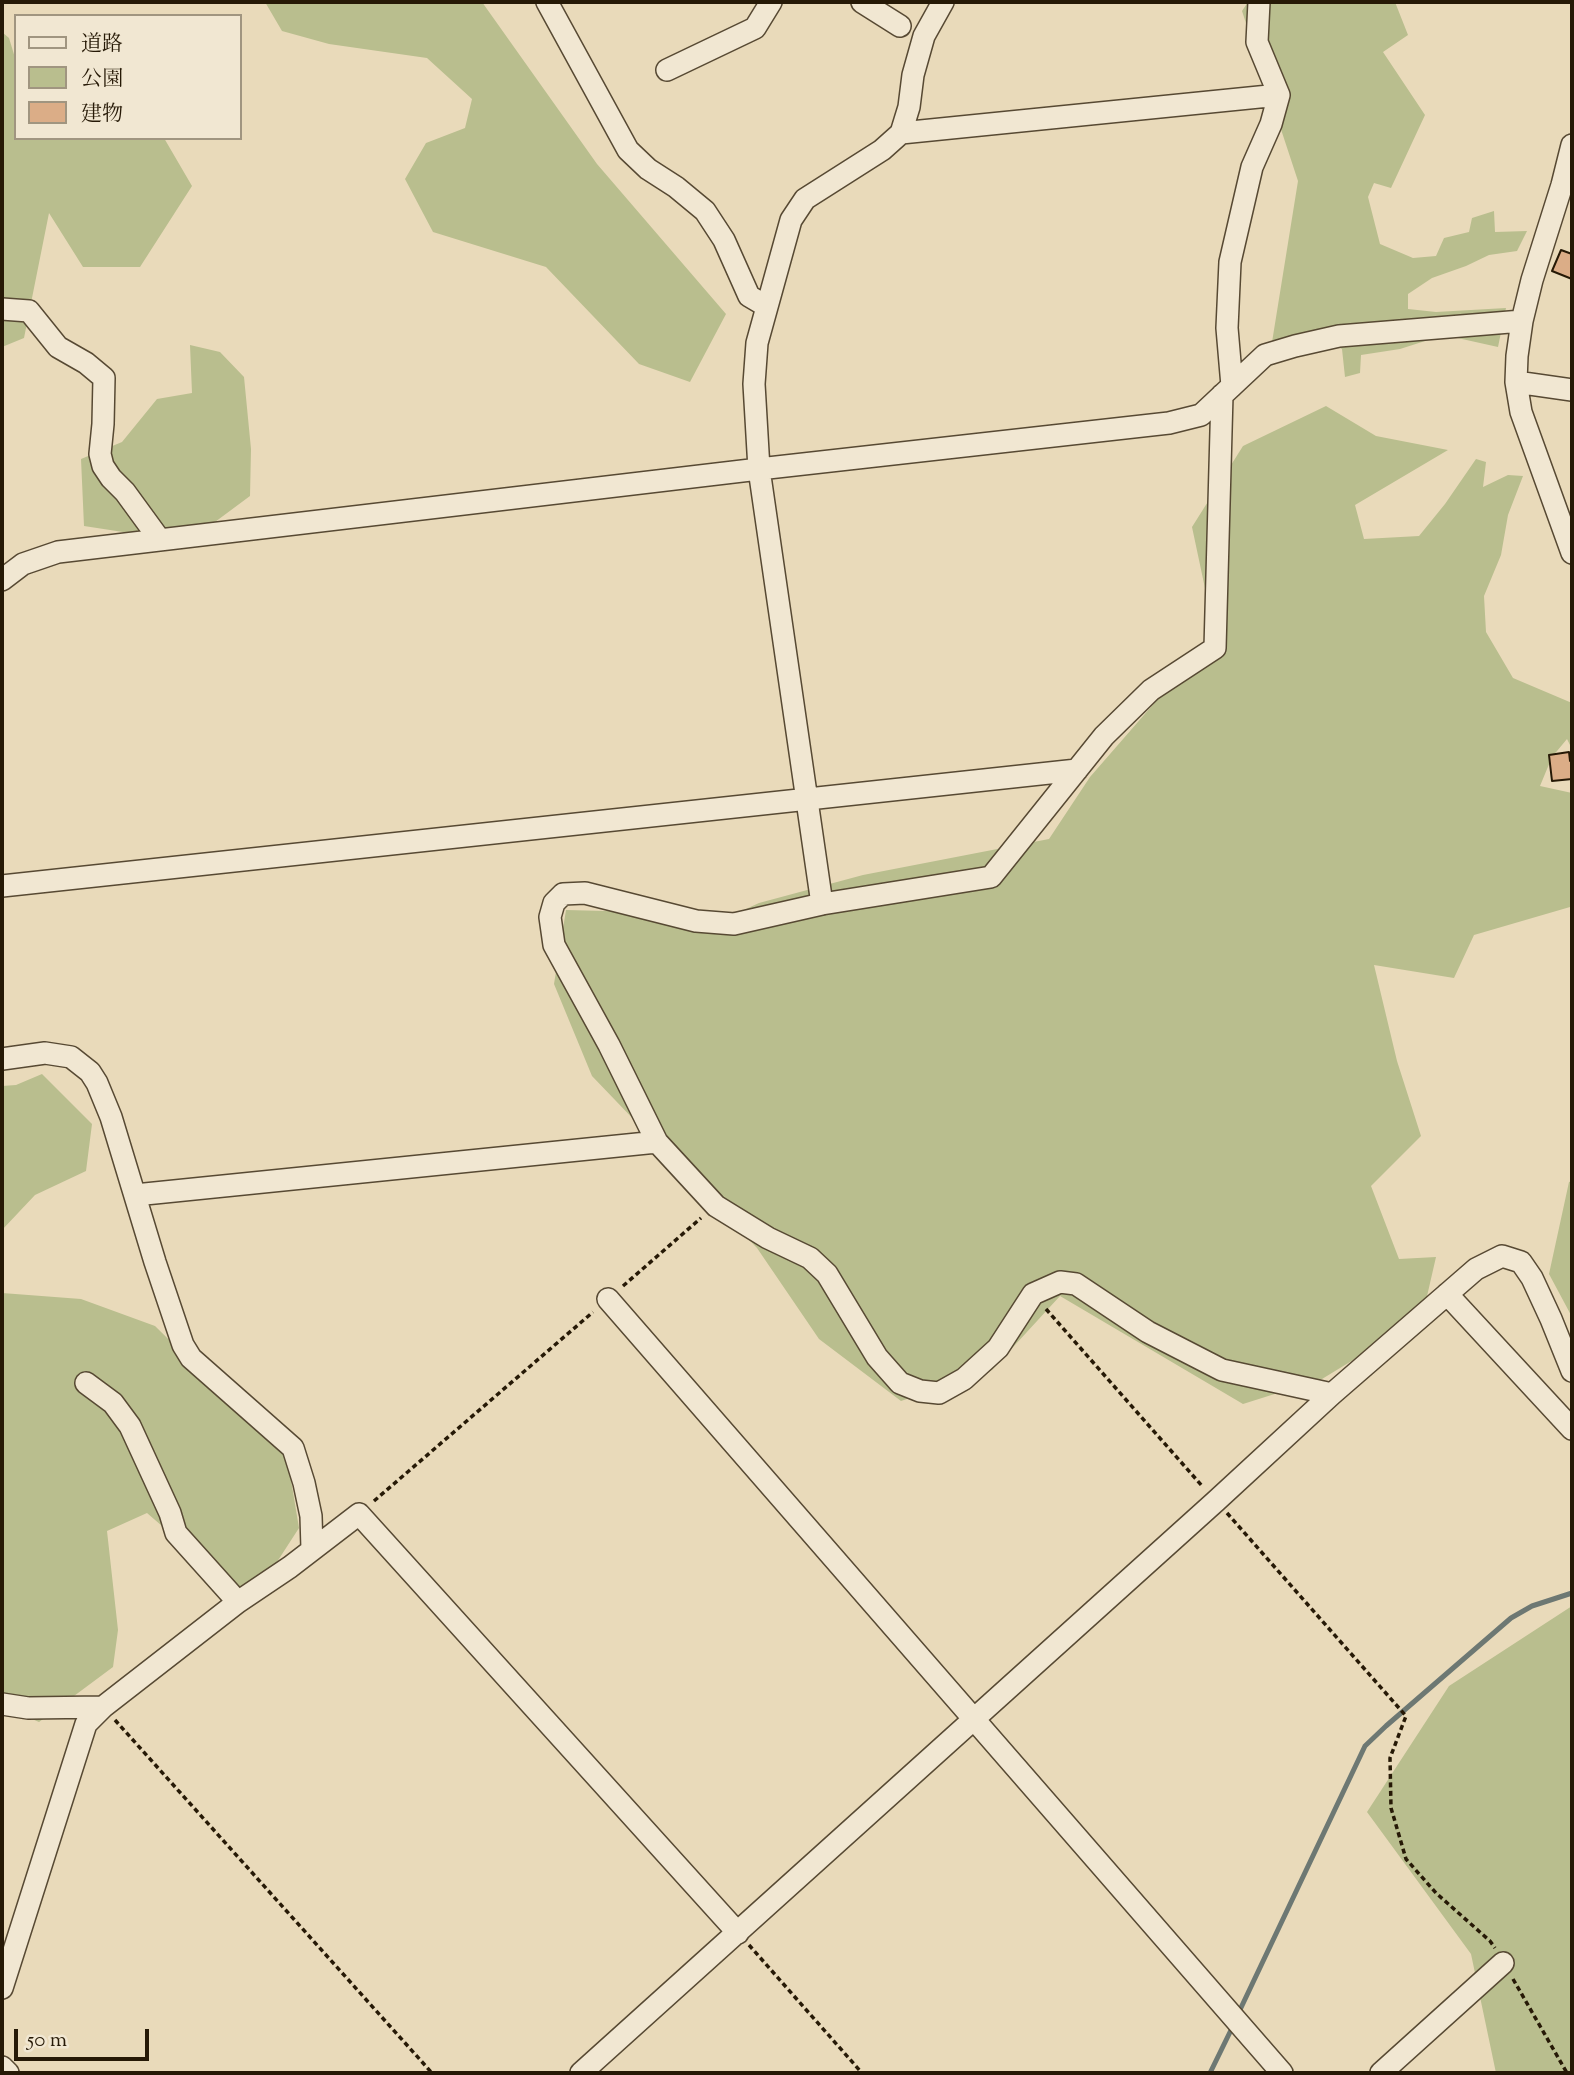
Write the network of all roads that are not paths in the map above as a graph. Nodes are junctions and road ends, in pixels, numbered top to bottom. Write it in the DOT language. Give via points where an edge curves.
graph roads {
  1 [pos="547,2"];
  2 [pos="771,2"];
  3 [pos="862,2"];
  4 [pos="943,2"];
  5 [pos="1259,2"];
  6 [pos="900,26"];
  7 [pos="667,70"];
  8 [pos="1279,95"];
  9 [pos="901,133"];
  10 [pos="1572,145"];
  11 [pos="766,306"];
  12 [pos="2,309"];
  13 [pos="1522,321"];
  14 [pos="1516,382"];
  15 [pos="1227,390"];
  16 [pos="1572,390"];
  17 [pos="759,469"];
  18 [pos="160,540"];
  19 [pos="1572,553"];
  20 [pos="2,580"];
  21 [pos="1077,770"];
  22 [pos="807,799"];
  23 [pos="2,886"];
  24 [pos="822,904"];
  25 [pos="2,1059"];
  26 [pos="657,1142"];
  27 [pos="135,1195"];
  28 [pos="1447,1294"];
  29 [pos="608,1298"];
  30 [pos="1572,1371"];
  31 [pos="86,1383"];
  32 [pos="1332,1394"];
  33 [pos="1572,1429"];
  34 [pos="312,1549"];
  35 [pos="238,1602"];
  36 [pos="2,1704"];
  37 [pos="103,1707"];
  38 [pos="974,1720"];
  39 [pos="738,1933"];
  40 [pos="1503,1963"];
  41 [pos="2,1989"];
  42 [pos="2,2067"];
  43 [pos="8,2073"];
  44 [pos="582,2073"];
  45 [pos="1282,2073"];
  46 [pos="1381,2073"];
  1 -- 11 [label="street" via="628,150 705,211 724,240 748,296"];
  2 -- 7 [label="street" via="755,28"];
  3 -- 6 [label="street"];
  4 -- 9 [label="street" via="924,36"];
  5 -- 8 [label="street" via="1257,42"];
  8 -- 9 [label="street"];
  8 -- 15 [label="street" via="1252,167 1230,262"];
  9 -- 11 [label="street" via="805,199 791,220"];
  10 -- 13 [label="street"];
  11 -- 17 [label="street" via="754,384"];
  12 -- 18 [label="street" via="29,312 58,347 104,378 103,466"];
  13 -- 14 [label="street"];
  13 -- 15 [label="street" via="1317,341 1265,355"];
  14 -- 16 [label="street"];
  14 -- 19 [label="street" via="1521,412"];
  15 -- 17 [label="street" via="1201,415 1169,423"];
  15 -- 21 [label="street" via="1215,648 1151,690"];
  17 -- 18 [label="street"];
  17 -- 22 [label="street"];
  18 -- 20 [label="street" via="58,552 23,564"];
  21 -- 22 [label="street"];
  21 -- 24 [label="street" via="991,877"];
  22 -- 23 [label="street"];
  22 -- 24 [label="street"];
  24 -- 26 [label="street" via="734,924 695,921 585,893 563,894 554,903 550,917 554,946"];
  25 -- 27 [label="street" via="45,1053 71,1057 90,1072 111,1117"];
  26 -- 27 [label="street"];
  26 -- 32 [label="street" via="716,1206 810,1258 828,1274 877,1357 900,1383 920,1391 939,1393 964,1379 998,1348 1033,1294 1060,1282 1076,1284 1148,1332 1222,1370"];
  27 -- 34 [label="street" via="187,1352 293,1448 311,1516"];
  28 -- 30 [label="street" via="1476,1269 1502,1256 1521,1262"];
  28 -- 32 [label="street"];
  28 -- 33 [label="street"];
  29 -- 38 [label="street"];
  31 -- 35 [label="street" via="113,1403 130,1426 176,1533"];
  32 -- 38 [label="street"];
  34 -- 35 [label="street"];
  34 -- 39 [label="street" via="359,1514"];
  35 -- 37 [label="street"];
  36 -- 37 [label="street"];
  37 -- 41 [label="street" via="86,1724"];
  38 -- 39 [label="street"];
  38 -- 45 [label="street"];
  39 -- 44 [label="street"];
  40 -- 46 [label="street"];
  42 -- 43 [label="street"];
}
